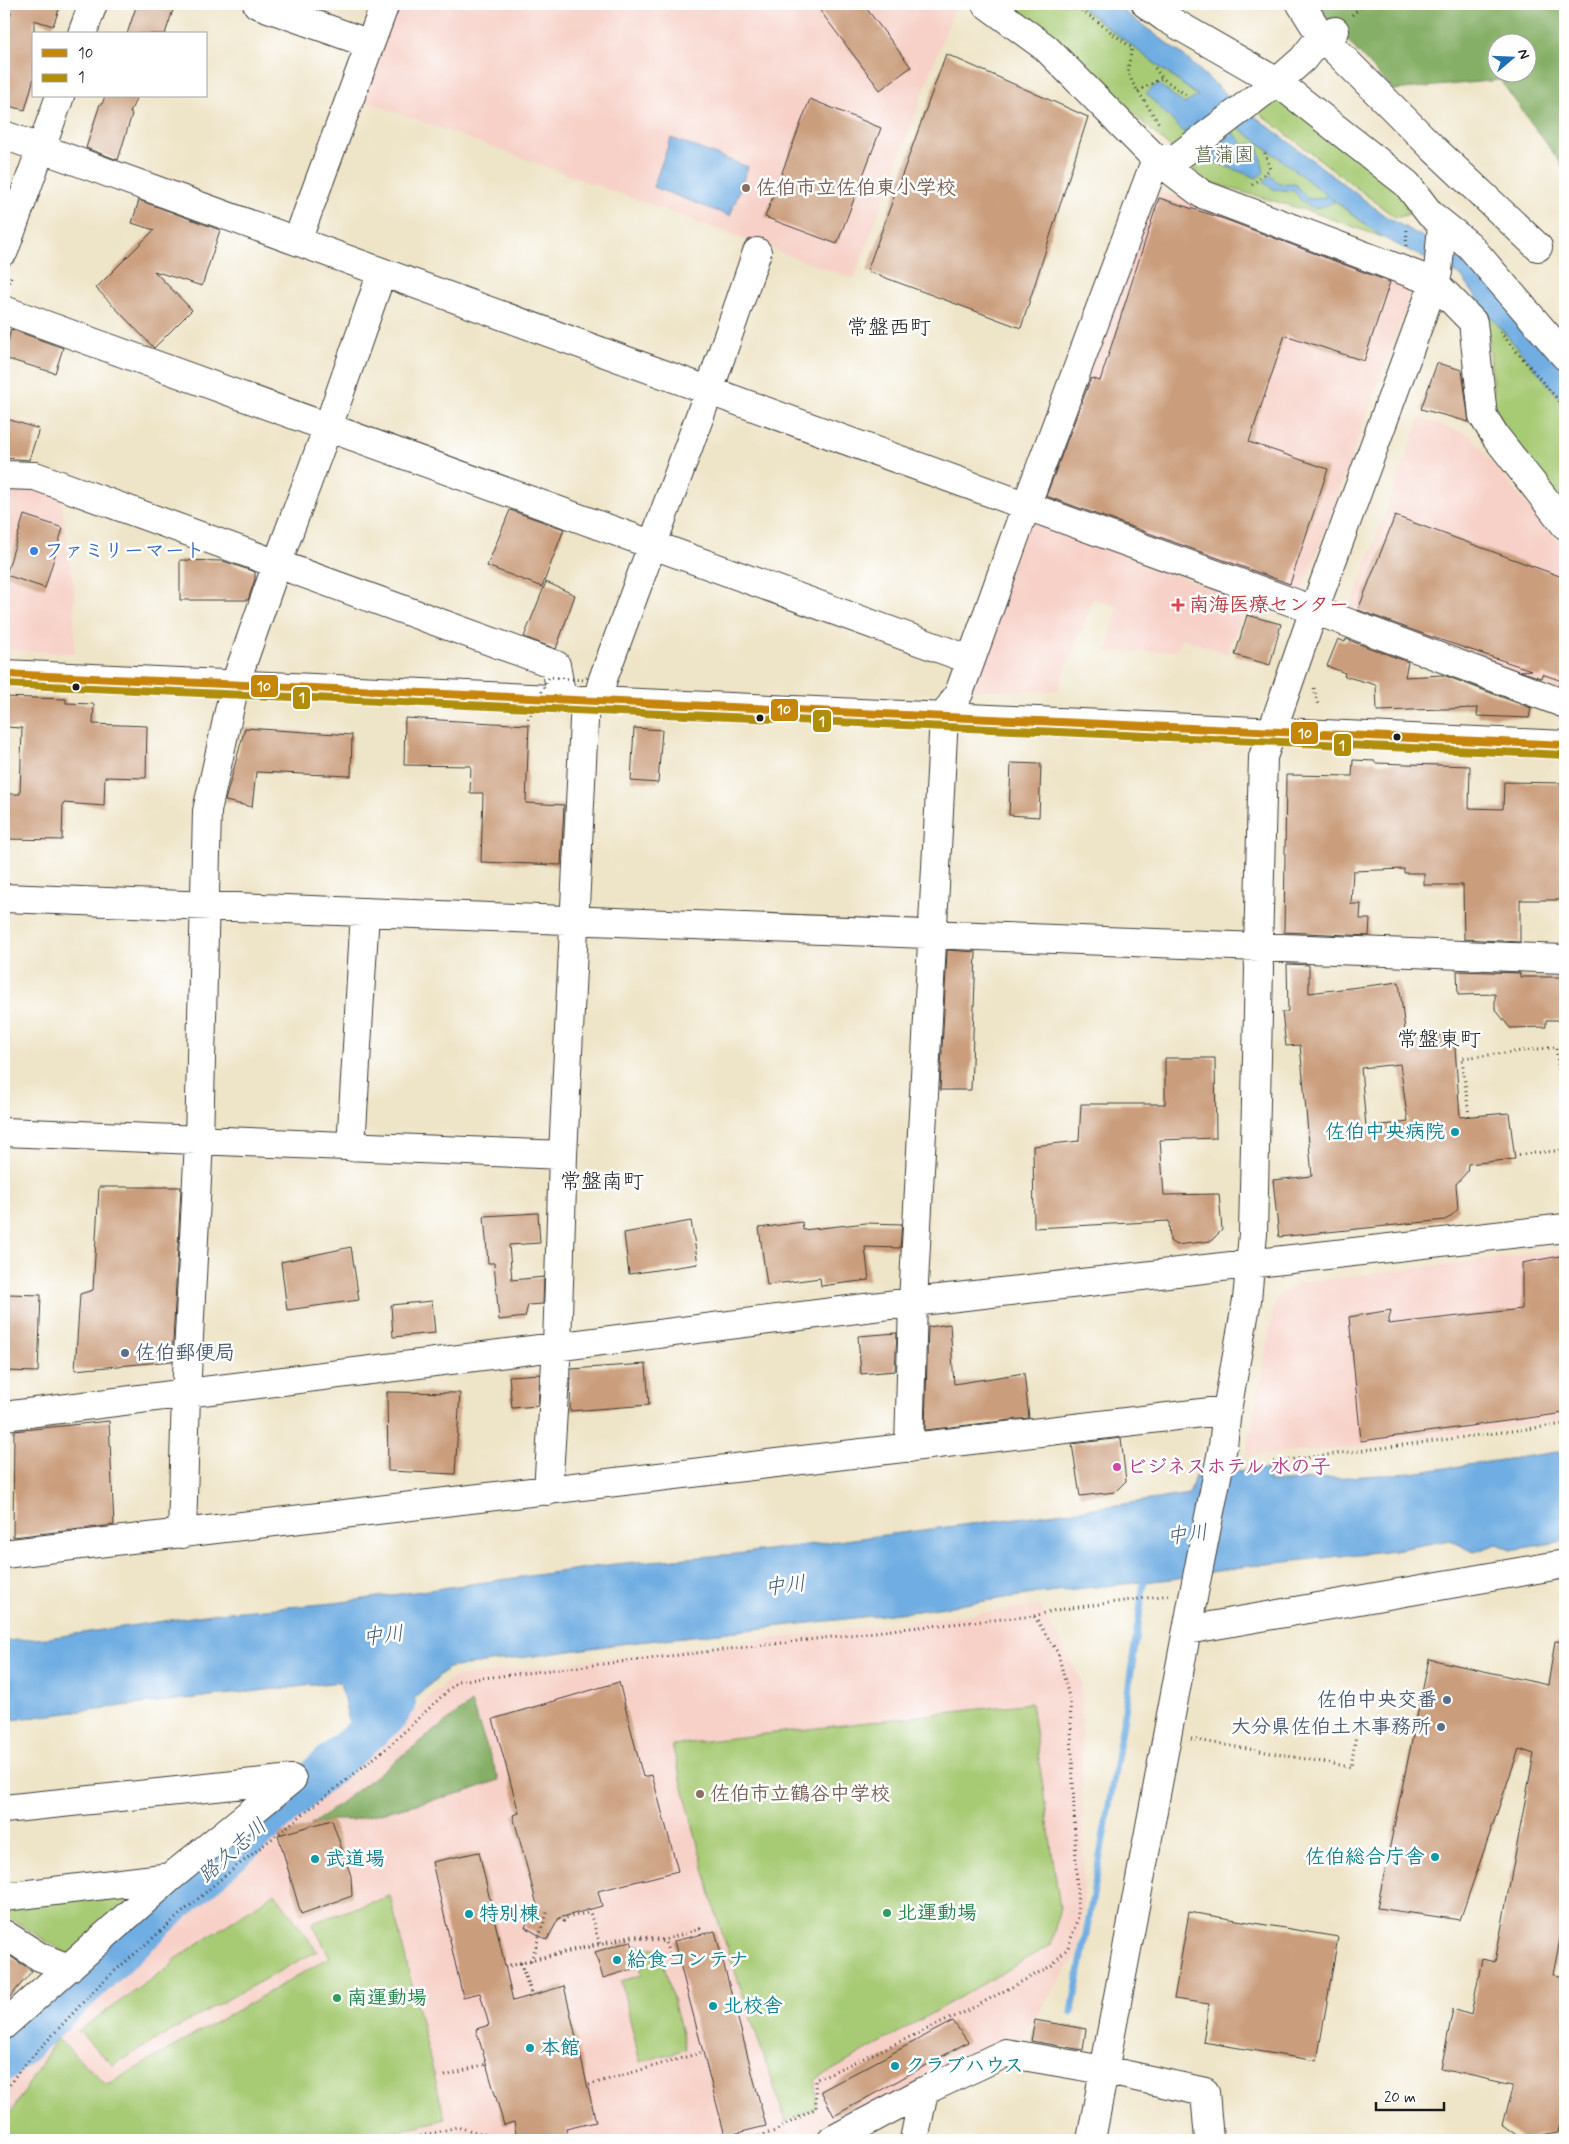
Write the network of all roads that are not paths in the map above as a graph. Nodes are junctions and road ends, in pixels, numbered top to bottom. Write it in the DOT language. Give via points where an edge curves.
graph roads {
  1 [pos="93,4"];
  2 [pos="257,4"];
  3 [pos="385,4"];
  4 [pos="986,4"];
  5 [pos="1146,4"];
  6 [pos="1301,4"];
  7 [pos="83,32"];
  8 [pos="1328,33"];
  9 [pos="370,44"];
  10 [pos="1268,87"];
  11 [pos="59,98"];
  12 [pos="4,135"];
  13 [pos="41,148"];
  14 [pos="1164,151"];
  15 [pos="1442,224"];
  16 [pos="297,241"];
  17 [pos="1538,247"];
  18 [pos="4,251"];
  19 [pos="757,252"];
  20 [pos="382,272"];
  21 [pos="1436,277"];
  22 [pos="4,310"];
  23 [pos="1565,356"];
  24 [pos="709,390"];
  25 [pos="328,428"];
  26 [pos="4,475"];
  27 [pos="1026,506"];
  28 [pos="1565,525"];
  29 [pos="653,545"];
  30 [pos="277,564"];
  31 [pos="1314,610"];
  32 [pos="971,660"];
  33 [pos="4,674"];
  34 [pos="235,684"];
  35 [pos="583,694"];
  36 [pos="1565,704"];
  37 [pos="944,716"];
  38 [pos="1273,731"];
  39 [pos="1565,746"];
  40 [pos="4,898"];
  41 [pos="206,906"];
  42 [pos="366,912"];
  43 [pos="575,920"];
  44 [pos="932,934"];
  45 [pos="1258,948"];
  46 [pos="1565,959"];
  47 [pos="4,1132"];
  48 [pos="199,1141"];
  49 [pos="351,1147"];
  50 [pos="563,1156"];
  51 [pos="1565,1228"];
  52 [pos="1251,1265"];
  53 [pos="912,1302"];
  54 [pos="557,1346"];
  55 [pos="186,1394"];
  56 [pos="1227,1410"];
  57 [pos="4,1416"];
  58 [pos="909,1448"];
  59 [pos="548,1491"];
  60 [pos="182,1534"];
  61 [pos="4,1554"];
  62 [pos="1565,1564"];
  63 [pos="1187,1630"];
  64 [pos="4,1808"];
  65 [pos="171,1877"];
  66 [pos="4,1897"];
  67 [pos="4,1934"];
  68 [pos="69,1968"];
  69 [pos="4,2025"];
  70 [pos="1104,2070"];
  71 [pos="924,2091"];
  72 [pos="832,2140"];
  73 [pos="914,2140"];
  74 [pos="1091,2140"];
  75 [pos="1210,2140"];
  1 -- 7 [label="main road"];
  2 -- 9 [label="main road"];
  3 -- 9 [label="main road"];
  4 -- 14 [label="main road" via="1046,48"];
  5 -- 10 [label="main road"];
  6 -- 8 [label="main road"];
  8 -- 10 [label="main road" via="1303,59"];
  8 -- 17 [label="main road" via="1434,149"];
  9 -- 16 [label="main road"];
  10 -- 14 [label="main road"];
  10 -- 15 [label="main road" via="1407,184"];
  11 -- 13 [label="main road"];
  12 -- 13 [label="main road"];
  13 -- 16 [label="main road"];
  13 -- 18 [label="main road"];
  14 -- 21 [label="main road" via="1202,194"];
  14 -- 27 [label="main road"];
  15 -- 21 [label="main road"];
  15 -- 23 [label="main road" via="1469,245"];
  16 -- 20 [label="main road"];
  19 -- 24 [label="main road"];
  20 -- 24 [label="main road"];
  20 -- 25 [label="main road"];
  21 -- 28 [label="main road" via="1473,322 1484,416 1496,437"];
  21 -- 31 [label="main road"];
  22 -- 25 [label="main road"];
  24 -- 27 [label="main road"];
  24 -- 29 [label="main road"];
  25 -- 29 [label="main road"];
  25 -- 30 [label="main road"];
  26 -- 30 [label="main road" via="35,476"];
  27 -- 31 [label="main road"];
  27 -- 32 [label="main road"];
  29 -- 32 [label="main road"];
  29 -- 35 [label="main road" via="603,679"];
  30 -- 34 [label="main road"];
  30 -- 35 [label="main road" via="556,665"];
  31 -- 36 [label="main road"];
  31 -- 38 [label="main road"];
  32 -- 37 [label="main road" via="959,693"];
  33 -- 34 [label="main road"];
  34 -- 35 [label="main road"];
  34 -- 41 [label="main road" via="207,811"];
  35 -- 37 [label="main road"];
  35 -- 43 [label="main road"];
  37 -- 38 [label="main road"];
  37 -- 44 [label="main road"];
  38 -- 39 [label="main road"];
  38 -- 45 [label="main road" via="1263,757"];
  40 -- 41 [label="main road"];
  41 -- 42 [label="main road"];
  41 -- 48 [label="main road"];
  42 -- 43 [label="main road"];
  42 -- 49 [label="main road"];
  43 -- 44 [label="main road"];
  43 -- 50 [label="main road"];
  44 -- 45 [label="main road"];
  44 -- 53 [label="main road"];
  45 -- 46 [label="main road"];
  45 -- 52 [label="main road"];
  47 -- 48 [label="main road"];
  48 -- 49 [label="main road"];
  48 -- 55 [label="main road"];
  49 -- 50 [label="main road"];
  50 -- 54 [label="main road"];
  51 -- 52 [label="main road"];
  52 -- 53 [label="main road"];
  52 -- 56 [label="main road"];
  53 -- 54 [label="main road"];
  53 -- 58 [label="main road"];
  54 -- 55 [label="main road"];
  54 -- 59 [label="main road"];
  55 -- 57 [label="main road"];
  55 -- 60 [label="main road"];
  56 -- 58 [label="main road"];
  56 -- 63 [label="main road" via="1223,1446"];
  58 -- 59 [label="main road"];
  59 -- 60 [label="main road"];
  60 -- 61 [label="main road"];
  62 -- 63 [label="main road"];
  63 -- 70 [label="main road"];
  64 -- 65 [label="main road" via="292,1778"];
  65 -- 66 [label="main road"];
  65 -- 68 [label="main road"];
  67 -- 68 [label="main road" via="40,1957"];
  68 -- 69 [label="main road"];
  70 -- 71 [label="main road" via="1006,2053"];
  70 -- 74 [label="main road"];
  70 -- 75 [label="main road" via="1206,2092"];
  71 -- 72 [label="main road"];
  71 -- 73 [label="main road"];
}
